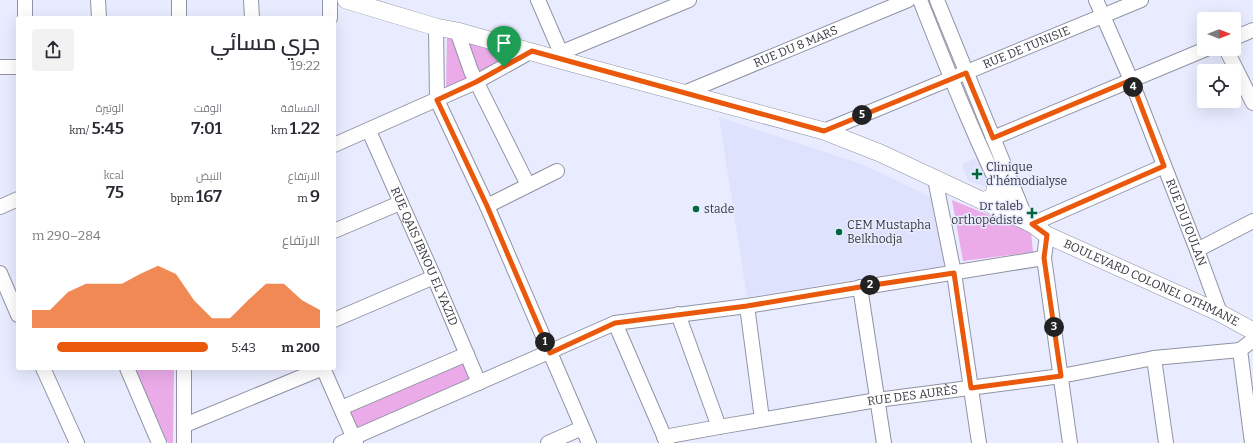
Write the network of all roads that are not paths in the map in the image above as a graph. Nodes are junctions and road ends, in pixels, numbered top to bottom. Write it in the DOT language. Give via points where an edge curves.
graph roads {
  1 [pos="24,0"];
  2 [pos="98,0"];
  3 [pos="179,0"];
  4 [pos="251,0"];
  5 [pos="330,0"];
  6 [pos="346,0"];
  7 [pos="538,0"];
  8 [pos="689,0"];
  9 [pos="908,0"];
  10 [pos="920,0"];
  11 [pos="937,0"];
  12 [pos="1096,0"];
  13 [pos="1141,0"];
  14 [pos="25,16"];
  15 [pos="99,16"];
  16 [pos="179,16"];
  17 [pos="252,16"];
  18 [pos="330,16"];
  19 [pos="1102,16"];
  20 [pos="436,26"];
  21 [pos="1253,30"];
  22 [pos="457,31"];
  23 [pos="1241,35"];
  24 [pos="532,51"];
  25 [pos="1197,53"];
  26 [pos="1230,56"];
  27 [pos="562,57"];
  28 [pos="0,67"];
  29 [pos="16,67"];
  30 [pos="966,73"];
  31 [pos="951,78"];
  32 [pos="1131,80"];
  33 [pos="476,82"];
  34 [pos="684,93"];
  35 [pos="437,100"];
  36 [pos="1253,103"];
  37 [pos="369,131"];
  38 [pos="824,131"];
  39 [pos="993,138"];
  40 [pos="336,144"];
  41 [pos="1164,166"];
  42 [pos="557,171"];
  43 [pos="936,178"];
  44 [pos="996,181"];
  45 [pos="528,186"];
  46 [pos="16,200"];
  47 [pos="983,200"];
  48 [pos="400,203"];
  49 [pos="487,206"];
  50 [pos="0,207"];
  51 [pos="1024,220"];
  52 [pos="1253,221"];
  53 [pos="336,230"];
  54 [pos="1047,235"];
  55 [pos="1197,250"];
  56 [pos="1044,258"];
  57 [pos="0,273"];
  58 [pos="954,273"];
  59 [pos="434,277"];
  60 [pos="860,287"];
  61 [pos="14,294"];
  62 [pos="16,304"];
  63 [pos="747,306"];
  64 [pos="1220,313"];
  65 [pos="678,314"];
  66 [pos="336,319"];
  67 [pos="615,323"];
  68 [pos="1253,331"];
  69 [pos="1253,340"];
  70 [pos="1240,350"];
  71 [pos="550,353"];
  72 [pos="467,354"];
  73 [pos="1154,358"];
  74 [pos="44,370"];
  75 [pos="128,370"];
  76 [pos="184,370"];
  77 [pos="318,370"];
  78 [pos="324,370"];
  79 [pos="1061,376"];
  80 [pos="479,383"];
  81 [pos="971,388"];
  82 [pos="878,400"];
  83 [pos="341,408"];
  84 [pos="762,419"];
  85 [pos="185,425"];
  86 [pos="719,427"];
  87 [pos="582,428"];
  88 [pos="666,440"];
  89 [pos="350,441"];
  90 [pos="77,443"];
  91 [pos="159,443"];
  92 [pos="184,443"];
  93 [pos="548,443"];
  94 [pos="588,443"];
  95 [pos="884,443"];
  96 [pos="979,443"];
  97 [pos="1070,443"];
  98 [pos="1166,443"];
  99 [pos="1252,443"];
  1 -- 14 [label="street"];
  2 -- 15 [label="street"];
  3 -- 16 [label="street"];
  4 -- 17 [label="street"];
  5 -- 18 [label="street"];
  6 -- 20 [label="main road, BOULEVARD COLONEL OTHMANE"];
  7 -- 27 [label="street"];
  8 -- 27 [label="street"];
  9 -- 34 [label="street, RUE DU 8 MARS"];
  10 -- 31 [label="street"];
  11 -- 30 [label="street"];
  12 -- 19 [label="street, RUE DU JOULAN"];
  13 -- 19 [label="street, RUE DE TUNISIE"];
  19 -- 30 [label="street, RUE DE TUNISIE"];
  19 -- 32 [label="street, RUE DU JOULAN"];
  20 -- 22 [label="main road, BOULEVARD COLONEL OTHMANE"];
  20 -- 35 [label="street"];
  21 -- 23 [label="street"];
  22 -- 24 [label="main road, BOULEVARD COLONEL OTHMANE"];
  22 -- 33 [label="street"];
  24 -- 27 [label="main road, BOULEVARD COLONEL OTHMANE"];
  24 -- 33 [label="street"];
  25 -- 32 [label="street"];
  26 -- 36 [label="street"];
  27 -- 34 [label="main road, BOULEVARD COLONEL OTHMANE"];
  28 -- 29 [label="street"];
  30 -- 31 [label="street, RUE DE TUNISIE"];
  30 -- 39 [label="street"];
  31 -- 38 [label="street, RUE DE TUNISIE"];
  31 -- 44 [label="street"];
  32 -- 39 [label="street"];
  32 -- 41 [label="street, RUE DU JOULAN"];
  33 -- 35 [label="street"];
  33 -- 45 [label="street"];
  34 -- 38 [label="main road, BOULEVARD COLONEL OTHMANE"];
  35 -- 37 [label="street"];
  35 -- 49 [label="street"];
  37 -- 40 [label="street"];
  37 -- 48 [label="street, RUE QAIS IBNOU EL YAZID"];
  38 -- 43 [label="main road, BOULEVARD COLONEL OTHMANE"];
  39 -- 51 [label="street"];
  41 -- 51 [label="street"];
  41 -- 55 [label="street, RUE DU JOULAN"];
  42 -- 45 [label="street"];
  43 -- 47 [label="main road, BOULEVARD COLONEL OTHMANE"];
  43 -- 58 [label="street"];
  44 -- 47 [label="main road" via="993,196"];
  44 -- 51 [label="street"];
  45 -- 49 [label="street"];
  46 -- 50 [label="street"];
  47 -- 51 [label="main road, BOULEVARD COLONEL OTHMANE"];
  48 -- 53 [label="street"];
  48 -- 59 [label="street, RUE QAIS IBNOU EL YAZID"];
  49 -- 71 [label="street"];
  51 -- 54 [label="main road, BOULEVARD COLONEL OTHMANE"];
  52 -- 55 [label="street"];
  54 -- 56 [label="street"];
  54 -- 64 [label="main road, BOULEVARD COLONEL OTHMANE"];
  55 -- 64 [label="street, RUE DU JOULAN"];
  56 -- 58 [label="street"];
  56 -- 79 [label="street"];
  57 -- 61 [label="street"];
  58 -- 60 [label="street"];
  58 -- 81 [label="street"];
  59 -- 66 [label="street"];
  59 -- 72 [label="street, RUE QAIS IBNOU EL YAZID"];
  60 -- 63 [label="street"];
  60 -- 82 [label="street"];
  61 -- 62 [label="street"];
  63 -- 65 [label="street"];
  63 -- 84 [label="street"];
  64 -- 68 [label="main road, BOULEVARD COLONEL OTHMANE"];
  65 -- 67 [label="street"];
  65 -- 86 [label="street"];
  67 -- 71 [label="street"];
  67 -- 88 [label="street"];
  69 -- 70 [label="street"];
  70 -- 73 [label="street, RUE DES AURÈS"];
  70 -- 99 [label="street"];
  71 -- 80 [label="street"];
  71 -- 87 [label="street"];
  72 -- 80 [label="street, RUE QAIS IBNOU EL YAZID"];
  72 -- 83 [label="street"];
  73 -- 79 [label="street, RUE DES AURÈS"];
  73 -- 98 [label="street"];
  74 -- 90 [label="street"];
  75 -- 91 [label="street"];
  76 -- 85 [label="street"];
  77 -- 85 [label="street"];
  78 -- 83 [label="street"];
  79 -- 81 [label="street, RUE DES AURÈS"];
  79 -- 97 [label="street"];
  80 -- 89 [label="street"];
  81 -- 82 [label="street, RUE DES AURÈS"];
  81 -- 96 [label="street"];
  82 -- 84 [label="street, RUE DES AURÈS"];
  82 -- 95 [label="street"];
  83 -- 89 [label="street"];
  84 -- 86 [label="street, RUE DES AURÈS"];
  85 -- 92 [label="street"];
  86 -- 88 [label="street, RUE DES AURÈS"];
  87 -- 93 [label="street"];
  87 -- 94 [label="street"];
}
